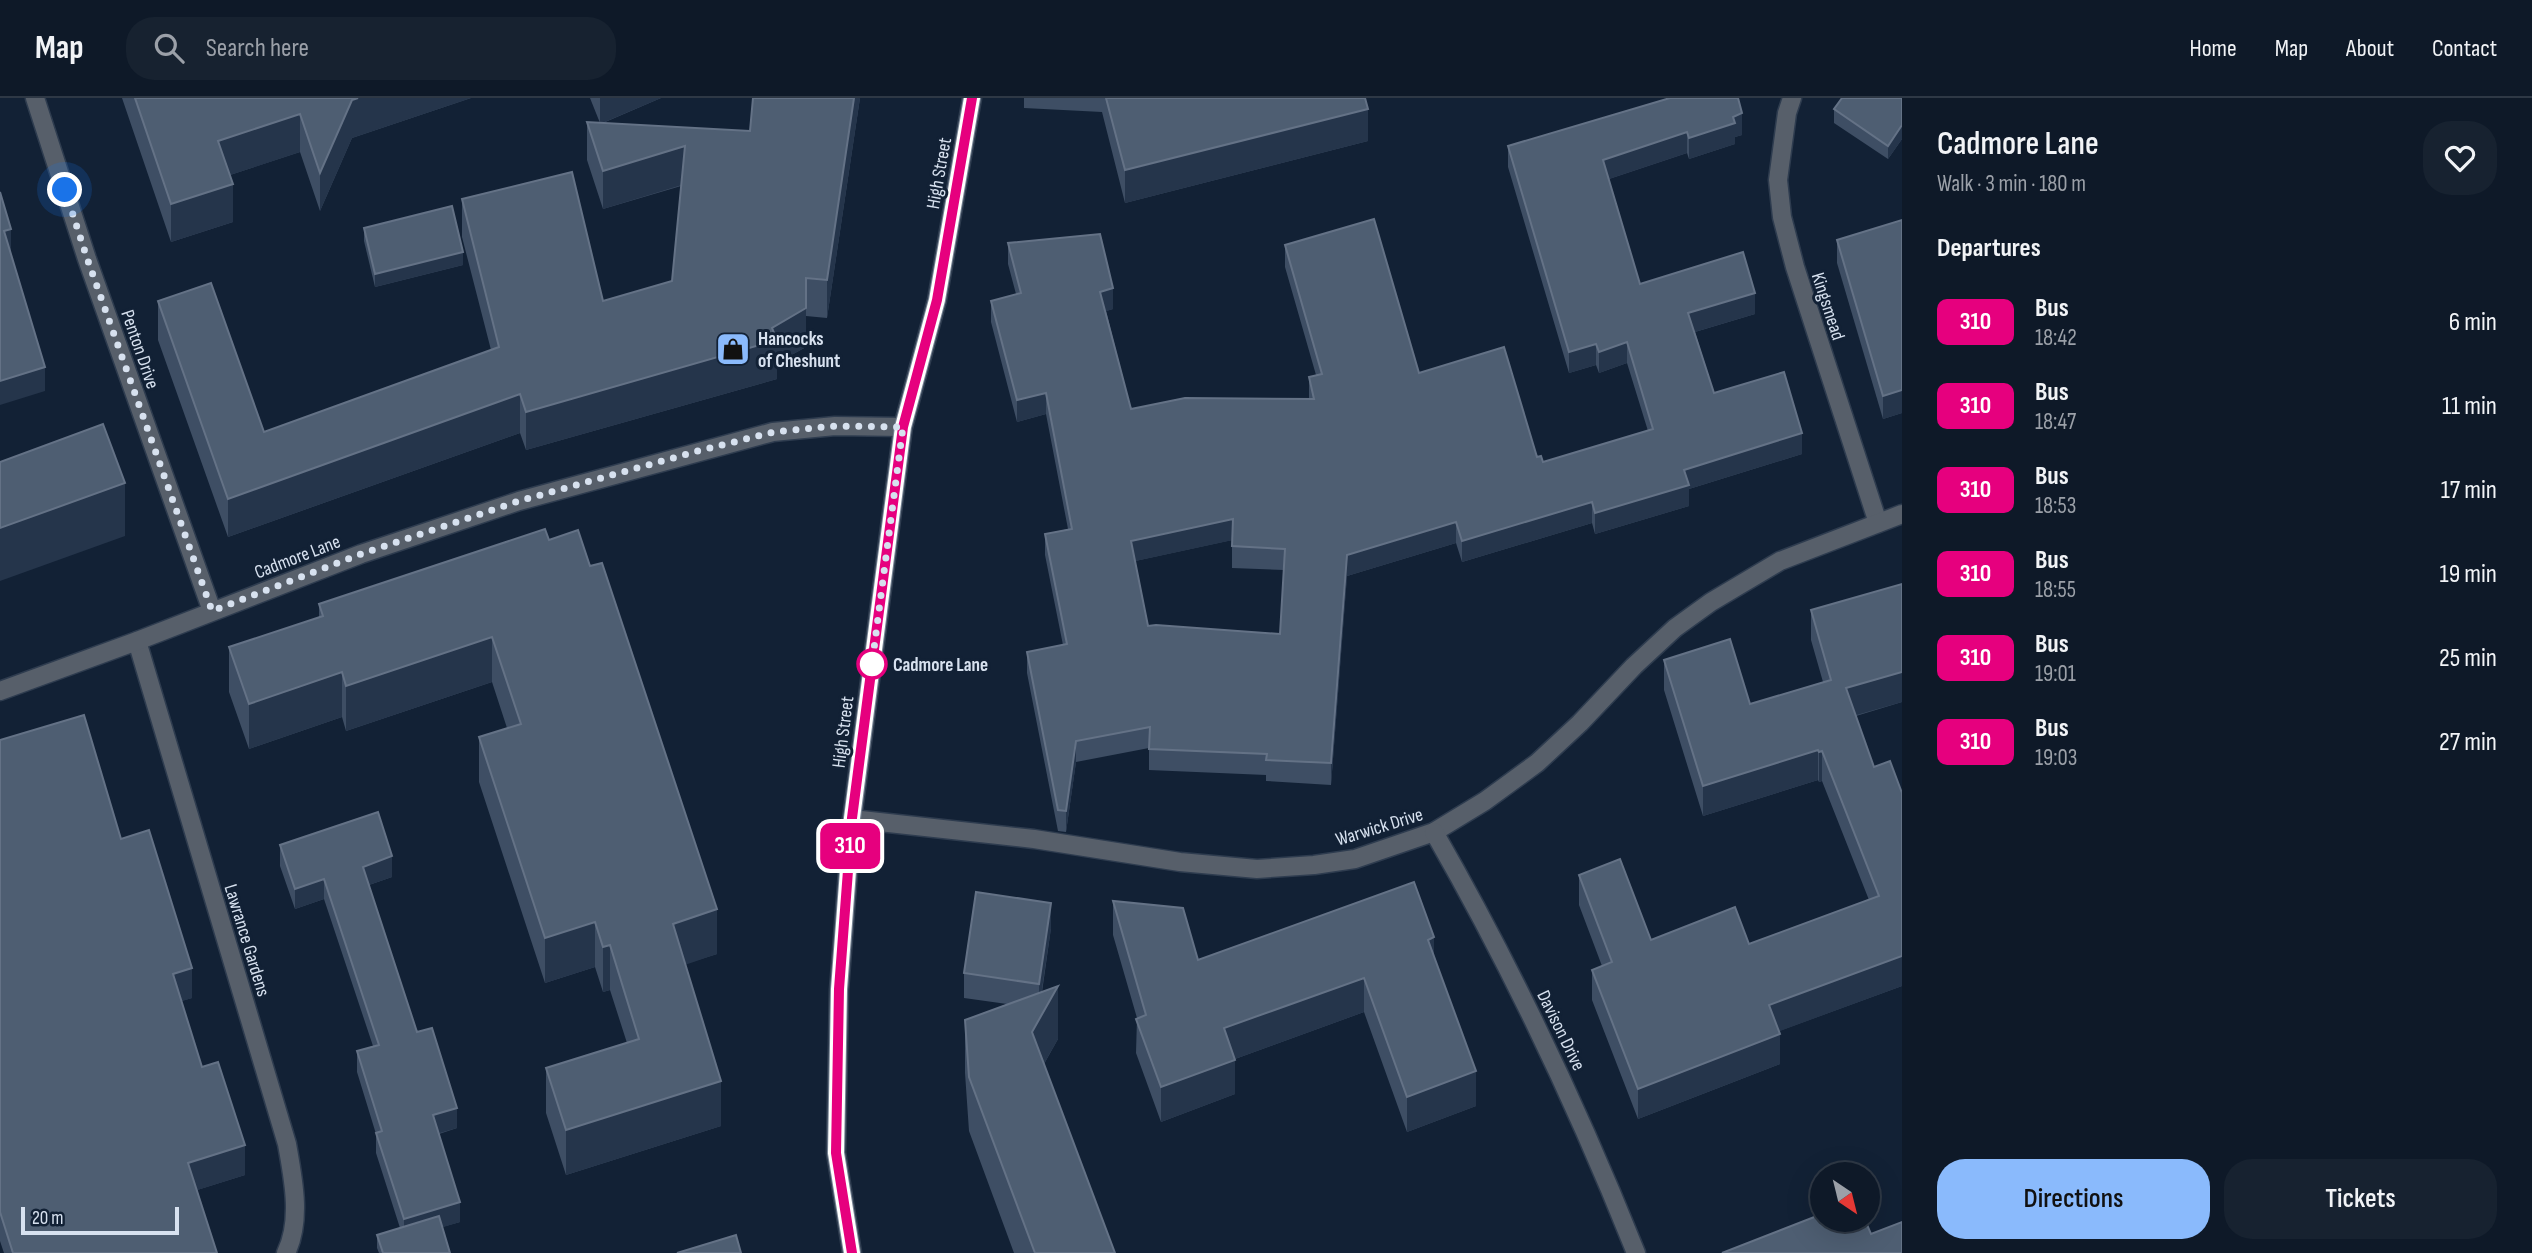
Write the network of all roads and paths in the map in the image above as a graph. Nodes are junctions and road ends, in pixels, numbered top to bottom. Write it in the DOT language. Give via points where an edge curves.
graph roads {
  1 [pos="36,98"];
  2 [pos="972,98"];
  3 [pos="1792,98"];
  4 [pos="903,427"];
  5 [pos="1902,514"];
  6 [pos="1878,523"];
  7 [pos="212,611"];
  8 [pos="137,641"];
  9 [pos="0,691"];
  10 [pos="852,818"];
  11 [pos="1434,832"];
  12 [pos="286,1253"];
  13 [pos="852,1253"];
  14 [pos="1636,1253"];
  1 -- 7 [label="street, Penton Drive" via="87,258"];
  2 -- 4 [label="main road, High Street" via="937,300"];
  3 -- 6 [label="street, Kingsmead" via="1778,180 1782,217 1794,267"];
  4 -- 7 [label="street, Cadmore Lane" via="835,426 774,432 698,451 519,501"];
  4 -- 10 [label="main road, High Street"];
  5 -- 6 [label="street, Warwick Drive"];
  6 -- 11 [label="street, Warwick Drive" via="1780,561 1711,602 1675,628 1537,763"];
  7 -- 8 [label="street, Cadmore Lane"];
  8 -- 9 [label="street, Cadmore Lane"];
  8 -- 12 [label="street, Lawrance Gardens" via="287,1144 295,1190 292,1242"];
  10 -- 11 [label="street, Warwick Drive" via="1257,869 1355,859"];
  10 -- 13 [label="main road, High Street" via="839,989 836,1153"];
  11 -- 14 [label="street, Davison Drive" via="1533,1017"];
}
